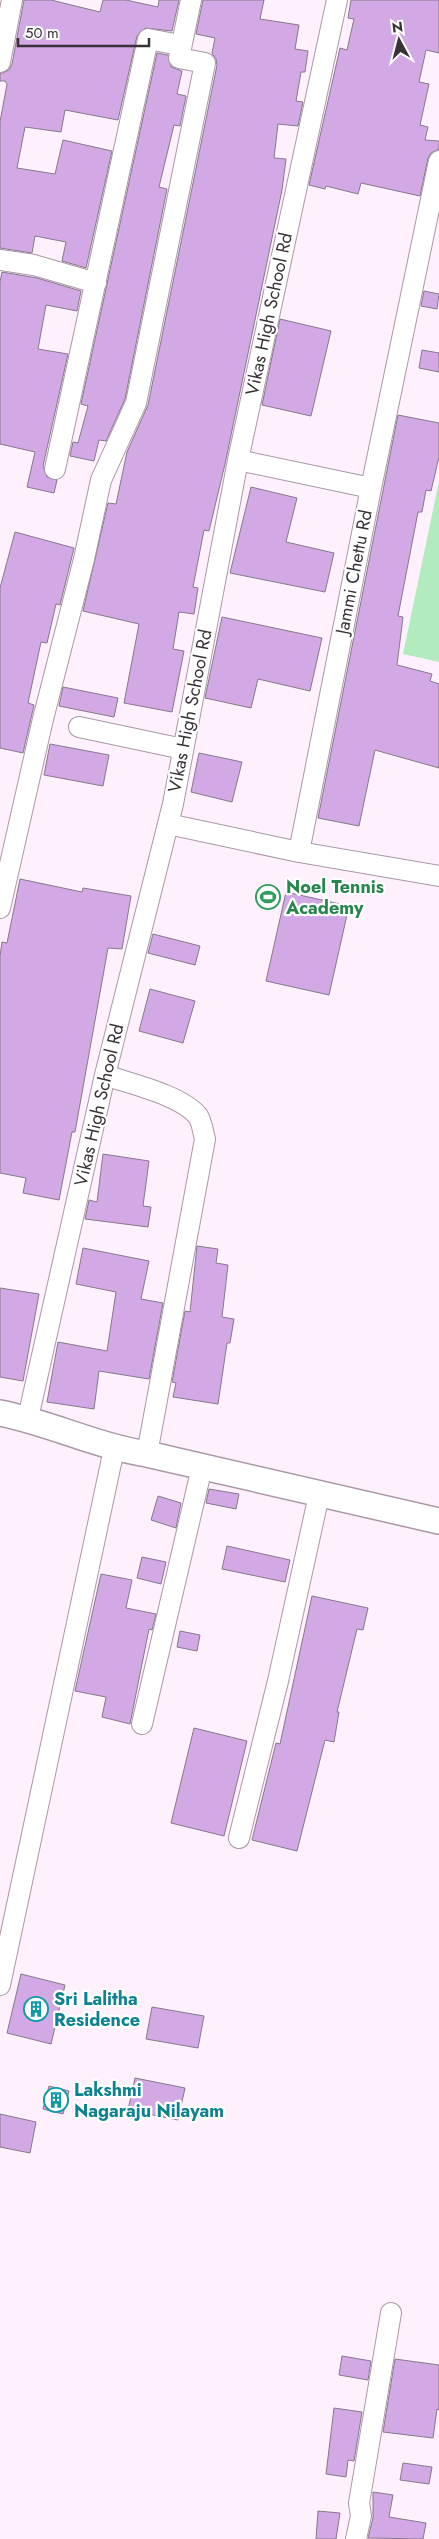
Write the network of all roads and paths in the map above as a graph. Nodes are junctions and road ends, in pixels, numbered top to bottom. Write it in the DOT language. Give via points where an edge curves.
graph roads {
  1 [pos="12,0"];
  2 [pos="191,0"];
  3 [pos="338,0"];
  4 [pos="180,45"];
  5 [pos="0,62"];
  6 [pos="439,161"];
  7 [pos="0,260"];
  8 [pos="96,283"];
  9 [pos="238,460"];
  10 [pos="56,469"];
  11 [pos="371,488"];
  12 [pos="79,726"];
  13 [pos="183,750"];
  14 [pos="168,824"];
  15 [pos="299,852"];
  16 [pos="439,876"];
  17 [pos="0,908"];
  18 [pos="105,1075"];
  19 [pos="0,1413"];
  20 [pos="28,1418"];
  21 [pos="114,1449"];
  22 [pos="147,1454"];
  23 [pos="202,1467"];
  24 [pos="319,1495"];
  25 [pos="439,1521"];
  26 [pos="142,1724"];
  27 [pos="239,1838"];
  28 [pos="0,1985"];
  29 [pos="391,2312"];
  30 [pos="356,2539"];
  1 -- 5 [label="street"];
  2 -- 4 [label="street"];
  3 -- 9 [label="street, Vikas High School Rd"];
  4 -- 8 [label="street" via="148,39"];
  4 -- 17 [label="street" via="179,58 205,63 136,404 102,480"];
  6 -- 11 [label="street, Jammi Chettu Rd"];
  7 -- 8 [label="street" via="34,265"];
  8 -- 10 [label="street"];
  9 -- 11 [label="street"];
  9 -- 13 [label="street, Vikas High School Rd"];
  11 -- 15 [label="street, Jammi Chettu Rd"];
  12 -- 13 [label="street"];
  13 -- 14 [label="street, Vikas High School Rd"];
  14 -- 15 [label="street"];
  14 -- 18 [label="street, Vikas High School Rd"];
  15 -- 16 [label="street"];
  18 -- 20 [label="street, Vikas High School Rd"];
  18 -- 22 [label="street" via="189,1107 199,1118 205,1139"];
  19 -- 20 [label="street"];
  20 -- 21 [label="street"];
  21 -- 22 [label="street"];
  21 -- 28 [label="street"];
  22 -- 23 [label="street"];
  23 -- 24 [label="street"];
  23 -- 26 [label="street"];
  24 -- 25 [label="street"];
  24 -- 27 [label="street"];
  29 -- 30 [label="street" via="359,2503 361,2516"];
}
